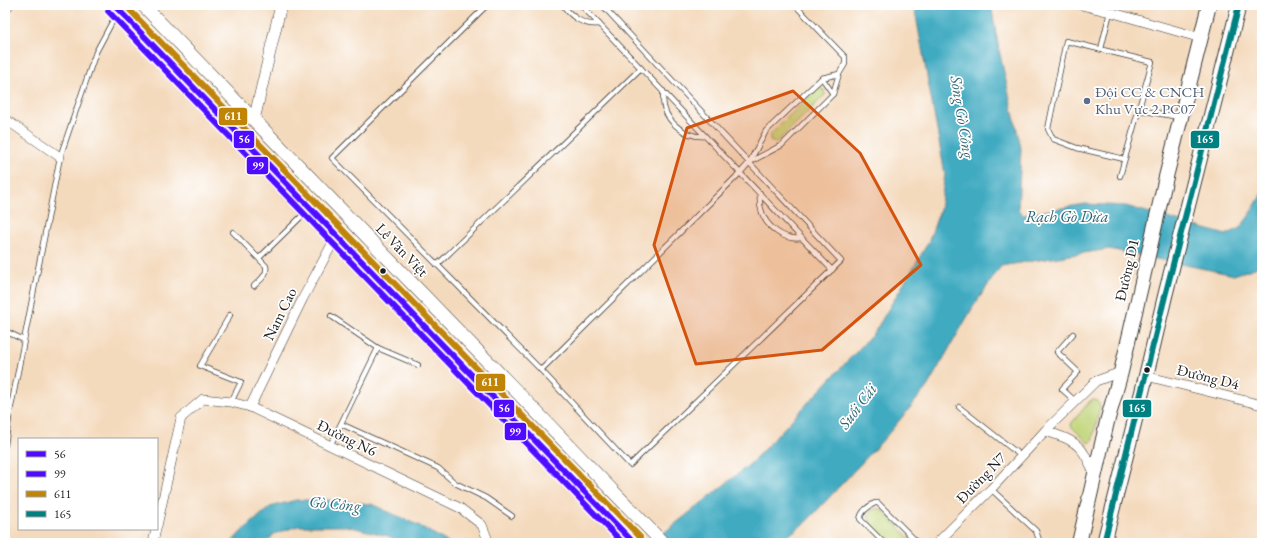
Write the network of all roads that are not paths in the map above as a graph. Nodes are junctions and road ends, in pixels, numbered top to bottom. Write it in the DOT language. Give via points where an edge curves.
graph roads {
  1 [pos="9,5"];
  2 [pos="143,5"];
  3 [pos="281,5"];
  4 [pos="487,5"];
  5 [pos="563,5"];
  6 [pos="582,5"];
  7 [pos="602,5"];
  8 [pos="795,5"];
  9 [pos="1081,5"];
  10 [pos="1209,5"];
  11 [pos="1239,5"];
  12 [pos="1248,5"];
  13 [pos="117,7"];
  14 [pos="5,10"];
  15 [pos="1110,12"];
  16 [pos="599,24"];
  17 [pos="1201,38"];
  18 [pos="1101,49"];
  19 [pos="641,68"];
  20 [pos="839,74"];
  21 [pos="822,78"];
  22 [pos="663,91"];
  23 [pos="834,94"];
  24 [pos="1139,110"];
  25 [pos="1181,118"];
  26 [pos="5,119"];
  27 [pos="254,120"];
  28 [pos="705,136"];
  29 [pos="60,157"];
  30 [pos="1124,159"];
  31 [pos="749,163"];
  32 [pos="740,173"];
  33 [pos="1120,176"];
  34 [pos="1197,187"];
  35 [pos="760,193"];
  36 [pos="310,208"];
  37 [pos="345,214"];
  38 [pos="233,232"];
  39 [pos="337,235"];
  40 [pos="802,238"];
  41 [pos="259,258"];
  42 [pos="437,265"];
  43 [pos="832,270"];
  44 [pos="254,286"];
  45 [pos="230,315"];
  46 [pos="331,316"];
  47 [pos="5,331"];
  48 [pos="1073,334"];
  49 [pos="24,340"];
  50 [pos="378,348"];
  51 [pos="418,365"];
  52 [pos="541,370"];
  53 [pos="1121,372"];
  54 [pos="1146,376"];
  55 [pos="1075,401"];
  56 [pos="231,402"];
  57 [pos="1262,405"];
  58 [pos="959,406"];
  59 [pos="250,407"];
  60 [pos="341,424"];
  61 [pos="1045,431"];
  62 [pos="5,445"];
  63 [pos="330,446"];
  64 [pos="1021,456"];
  65 [pos="1095,476"];
  66 [pos="991,489"];
  67 [pos="1087,506"];
  68 [pos="1112,511"];
  69 [pos="512,516"];
  70 [pos="158,524"];
  71 [pos="156,530"];
  72 [pos="153,543"];
  73 [pos="489,543"];
  74 [pos="634,543"];
  75 [pos="663,543"];
  76 [pos="884,543"];
  77 [pos="918,543"];
  78 [pos="937,543"];
  79 [pos="1040,543"];
  80 [pos="1070,543"];
  81 [pos="1079,543"];
  82 [pos="1104,543"];
  83 [pos="1110,543"];
  1 -- 14 [label="street"];
  2 -- 27 [label="main road, Lê Văn Việt"];
  3 -- 27 [label="street"];
  4 -- 42 [label="lane" via="332,158"];
  5 -- 16 [label="lane" via="567,11 585,23"];
  6 -- 16 [label="lane"];
  7 -- 31 [label="lane"];
  8 -- 20 [label="lane" via="845,57 845,64"];
  9 -- 15 [label="street"];
  10 -- 17 [label="main road, Đường D1"];
  11 -- 34 [label="main road"];
  12 -- 34 [label="main road"];
  13 -- 29 [label="lane" via="96,52"];
  13 -- 36 [label="main road"];
  15 -- 17 [label="street"];
  15 -- 18 [label="lane"];
  16 -- 19 [label="lane"];
  17 -- 25 [label="main road, Đường D1"];
  18 -- 24 [label="lane" via="1152,62"];
  18 -- 30 [label="lane" via="1066,41 1048,128 1053,139 1077,148"];
  19 -- 22 [label="lane"];
  19 -- 42 [label="lane"];
  20 -- 21 [label="lane"];
  20 -- 23 [label="lane"];
  21 -- 23 [label="lane"];
  21 -- 31 [label="lane" via="766,131"];
  22 -- 28 [label="lane"];
  22 -- 28 [label="lane" via="664,108 673,123 691,135"];
  23 -- 31 [label="lane" via="782,145"];
  24 -- 25 [label="lane"];
  24 -- 30 [label="lane"];
  25 -- 53 [label="main road, Đường D1"];
  26 -- 29 [label="street"];
  27 -- 37 [label="main road, Lê Văn Việt"];
  28 -- 32 [label="lane"];
  29 -- 49 [label="lane"];
  30 -- 33 [label="lane"];
  31 -- 32 [label="lane"];
  31 -- 43 [label="lane" via="841,261"];
  32 -- 35 [label="lane"];
  32 -- 52 [label="lane"];
  34 -- 54 [label="main road"];
  35 -- 40 [label="lane"];
  35 -- 40 [label="lane" via="761,211 769,226 788,238"];
  36 -- 39 [label="main road"];
  36 -- 41 [label="lane"];
  37 -- 39 [label="main road"];
  37 -- 75 [label="main road, Lê Văn Việt"];
  38 -- 41 [label="lane"];
  39 -- 59 [label="street, Nam Cao"];
  39 -- 74 [label="main road"];
  40 -- 43 [label="lane"];
  41 -- 44 [label="lane" via="266,266 266,272"];
  42 -- 52 [label="lane"];
  43 -- 52 [label="lane" via="630,465"];
  45 -- 56 [label="lane" via="200,366 241,382"];
  46 -- 50 [label="lane"];
  47 -- 49 [label="lane"];
  48 -- 55 [label="lane" via="1056,352 1078,372 1062,389"];
  49 -- 62 [label="lane"];
  50 -- 51 [label="lane"];
  50 -- 60 [label="lane"];
  53 -- 55 [label="street, Đường N7" via="1096,381"];
  53 -- 65 [label="main road, Đường D1"];
  54 -- 57 [label="street, Đường D4"];
  54 -- 68 [label="main road"];
  55 -- 61 [label="street, Đường N7"];
  56 -- 59 [label="street, Đường N6"];
  56 -- 70 [label="street, Đường N6" via="203,399 182,418"];
  58 -- 64 [label="lane"];
  59 -- 63 [label="street, Đường N6"];
  60 -- 63 [label="lane"];
  60 -- 69 [label="lane" via="438,468 455,483 486,498"];
  61 -- 64 [label="street, Đường N7"];
  61 -- 65 [label="street" via="1075,443 1085,454"];
  63 -- 73 [label="street, Đường N6" via="460,508 482,525"];
  64 -- 66 [label="street, Đường N7"];
  65 -- 67 [label="main road, Đường D1"];
  66 -- 78 [label="street, Đường N7"];
  66 -- 79 [label="lane" via="1036,531"];
  67 -- 80 [label="main road"];
  67 -- 81 [label="main road, Đường D1"];
  68 -- 82 [label="main road"];
  68 -- 83 [label="main road"];
  71 -- 72 [label="street"];
  76 -- 77 [label="lane" via="860,519 861,514 875,503 878,503"];
}
